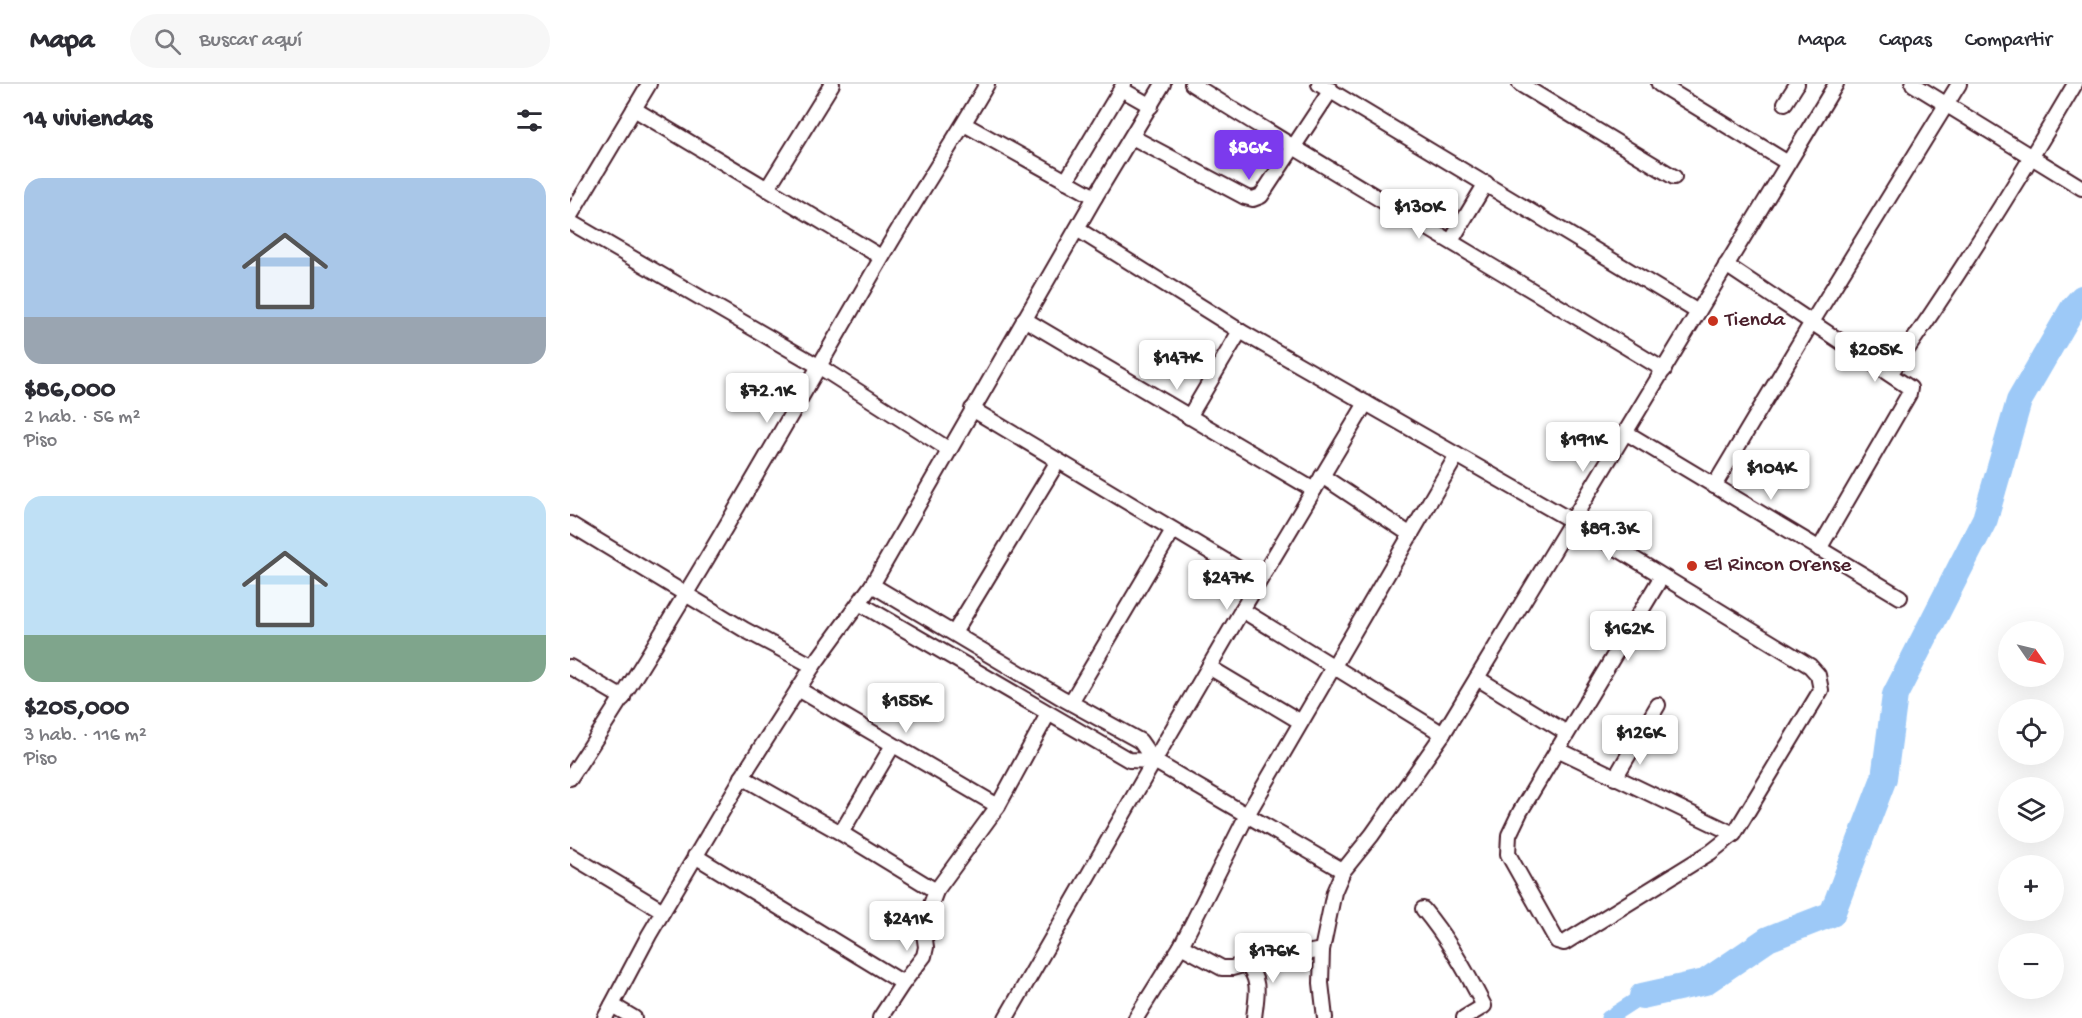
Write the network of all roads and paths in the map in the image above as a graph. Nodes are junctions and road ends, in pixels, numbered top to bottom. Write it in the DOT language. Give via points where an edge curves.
graph roads {
  1 [pos="649,84"];
  2 [pos="832,84"];
  3 [pos="987,84"];
  4 [pos="1164,84"];
  5 [pos="1192,84"];
  6 [pos="1520,84"];
  7 [pos="1659,84"];
  8 [pos="1688,84"];
  9 [pos="1797,84"];
  10 [pos="1836,84"];
  11 [pos="1913,84"];
  12 [pos="1959,84"];
  13 [pos="2075,84"];
  14 [pos="1123,86"];
  15 [pos="1325,87"];
  16 [pos="1681,97"];
  17 [pos="1785,103"];
  18 [pos="1947,105"];
  19 [pos="1151,106"];
  20 [pos="634,109"];
  21 [pos="964,124"];
  22 [pos="1132,137"];
  23 [pos="1293,148"];
  24 [pos="2032,158"];
  25 [pos="1788,163"];
  26 [pos="1674,177"];
  27 [pos="1065,181"];
  28 [pos="1486,183"];
  29 [pos="2082,188"];
  30 [pos="767,189"];
  31 [pos="1095,197"];
  32 [pos="570,216"];
  33 [pos="570,222"];
  34 [pos="1077,229"];
  35 [pos="1451,241"];
  36 [pos="881,257"];
  37 [pos="1726,265"];
  38 [pos="1698,312"];
  39 [pos="1024,319"];
  40 [pos="1812,322"];
  41 [pos="1240,331"];
  42 [pos="820,367"];
  43 [pos="1664,370"];
  44 [pos="1890,374"];
  45 [pos="1366,403"];
  46 [pos="972,410"];
  47 [pos="1190,417"];
  48 [pos="1625,432"];
  49 [pos="948,449"];
  50 [pos="1457,455"];
  51 [pos="1058,461"];
  52 [pos="1322,476"];
  53 [pos="1714,486"];
  54 [pos="1314,490"];
  55 [pos="1572,521"];
  56 [pos="570,524"];
  57 [pos="1173,530"];
  58 [pos="1411,535"];
  59 [pos="1819,549"];
  60 [pos="1662,576"];
  61 [pos="1259,581"];
  62 [pos="872,585"];
  63 [pos="685,592"];
  64 [pos="1899,597"];
  65 [pos="859,603"];
  66 [pos="1242,610"];
  67 [pos="954,633"];
  68 [pos="813,666"];
  69 [pos="1209,667"];
  70 [pos="1334,667"];
  71 [pos="570,668"];
  72 [pos="1477,678"];
  73 [pos="798,689"];
  74 [pos="623,698"];
  75 [pos="1071,702"];
  76 [pos="1658,705"];
  77 [pos="1048,714"];
  78 [pos="1301,722"];
  79 [pos="1567,733"];
  80 [pos="1443,734"];
  81 [pos="893,745"];
  82 [pos="1557,749"];
  83 [pos="1154,760"];
  84 [pos="742,777"];
  85 [pos="570,778"];
  86 [pos="1615,778"];
  87 [pos="998,806"];
  88 [pos="1246,815"];
  89 [pos="841,833"];
  90 [pos="1734,834"];
  91 [pos="570,855"];
  92 [pos="695,856"];
  93 [pos="1342,871"];
  94 [pos="936,891"];
  95 [pos="1423,909"];
  96 [pos="663,911"];
  97 [pos="1181,946"];
  98 [pos="1322,950"];
  99 [pos="1246,964"];
  100 [pos="903,983"];
  101 [pos="612,1005"];
  102 [pos="605,1018"];
  103 [pos="634,1018"];
  104 [pos="880,1018"];
  105 [pos="1006,1018"];
  106 [pos="1136,1018"];
  107 [pos="1254,1018"];
  108 [pos="1325,1018"];
  109 [pos="1464,1018"];
  1 -- 20 [label="street"];
  2 -- 30 [label="street"];
  3 -- 21 [label="street"];
  4 -- 19 [label="street"];
  5 -- 23 [label="street"];
  6 -- 26 [label="street"];
  7 -- 16 [label="street"];
  8 -- 16 [label="street"];
  9 -- 17 [label="street"];
  10 -- 25 [label="street"];
  11 -- 18 [label="street"];
  12 -- 18 [label="street"];
  13 -- 24 [label="street"];
  14 -- 19 [label="street"];
  14 -- 27 [label="street"];
  15 -- 23 [label="street"];
  15 -- 28 [label="street"];
  16 -- 25 [label="street"];
  18 -- 24 [label="street"];
  18 -- 40 [label="street"];
  19 -- 22 [label="street"];
  20 -- 30 [label="street"];
  20 -- 32 [label="street"];
  21 -- 27 [label="street"];
  21 -- 36 [label="street"];
  22 -- 23 [label="street" via="1253,199 1261,196"];
  22 -- 31 [label="street"];
  23 -- 35 [label="street"];
  24 -- 29 [label="street"];
  24 -- 44 [label="street"];
  25 -- 37 [label="street"];
  27 -- 31 [label="street"];
  28 -- 35 [label="street"];
  28 -- 38 [label="street"];
  30 -- 36 [label="street"];
  31 -- 34 [label="street"];
  33 -- 42 [label="street"];
  34 -- 39 [label="street"];
  34 -- 41 [label="street"];
  35 -- 43 [label="street"];
  36 -- 42 [label="street"];
  37 -- 38 [label="street"];
  37 -- 40 [label="street"];
  38 -- 43 [label="street"];
  39 -- 46 [label="street"];
  39 -- 47 [label="street"];
  40 -- 44 [label="street"];
  40 -- 53 [label="street"];
  41 -- 45 [label="street"];
  41 -- 47 [label="street"];
  42 -- 49 [label="street"];
  42 -- 63 [label="street"];
  43 -- 48 [label="street"];
  44 -- 59 [label="street" via="1910,388 1909,394"];
  45 -- 50 [label="street"];
  45 -- 52 [label="street"];
  46 -- 49 [label="street"];
  46 -- 51 [label="street"];
  47 -- 54 [label="street"];
  48 -- 53 [label="street"];
  48 -- 55 [label="street"];
  49 -- 62 [label="street"];
  50 -- 55 [label="street"];
  50 -- 58 [label="street"];
  51 -- 57 [label="street"];
  51 -- 67 [label="street"];
  52 -- 54 [label="street"];
  52 -- 58 [label="street"];
  53 -- 59 [label="street"];
  54 -- 61 [label="street"];
  55 -- 60 [label="street"];
  55 -- 72 [label="street"];
  56 -- 63 [label="street"];
  57 -- 61 [label="street"];
  57 -- 75 [label="street"];
  58 -- 70 [label="street"];
  59 -- 64 [label="street"];
  60 -- 79 [label="street"];
  60 -- 90 [label="street" via="1810,666 1818,675 1821,690"];
  61 -- 66 [label="street"];
  62 -- 65 [label="street"];
  62 -- 67 [label="street"];
  63 -- 68 [label="street"];
  63 -- 74 [label="street"];
  65 -- 68 [label="street"];
  65 -- 77 [label="street"];
  66 -- 69 [label="street"];
  66 -- 70 [label="street"];
  67 -- 75 [label="street"];
  68 -- 73 [label="street"];
  69 -- 78 [label="street"];
  69 -- 83 [label="street"];
  70 -- 78 [label="street"];
  70 -- 80 [label="street"];
  71 -- 74 [label="street"];
  72 -- 79 [label="street"];
  72 -- 80 [label="street"];
  73 -- 81 [label="street"];
  73 -- 84 [label="street"];
  74 -- 85 [label="street"];
  75 -- 83 [label="street" via="1140,741"];
  76 -- 86 [label="street"];
  77 -- 83 [label="street" via="1129,760"];
  77 -- 87 [label="street"];
  78 -- 88 [label="street"];
  79 -- 82 [label="street"];
  80 -- 93 [label="street"];
  81 -- 87 [label="street"];
  81 -- 89 [label="street"];
  82 -- 86 [label="street"];
  82 -- 90 [label="street" via="1513,824 1508,854 1561,943 1712,852"];
  83 -- 88 [label="street"];
  83 -- 105 [label="street"];
  84 -- 89 [label="street"];
  84 -- 92 [label="street"];
  86 -- 90 [label="street"];
  87 -- 94 [label="street"];
  88 -- 93 [label="street"];
  88 -- 97 [label="street"];
  89 -- 94 [label="street"];
  91 -- 96 [label="street"];
  92 -- 96 [label="street"];
  92 -- 100 [label="street"];
  93 -- 98 [label="street"];
  94 -- 100 [label="street" via="923,926 924,957"];
  95 -- 109 [label="street" via="1484,1006"];
  96 -- 101 [label="street"];
  97 -- 99 [label="street" via="1222,968"];
  97 -- 106 [label="street"];
  98 -- 99 [label="street"];
  98 -- 108 [label="street"];
  99 -- 107 [label="street" via="1257,983"];
  100 -- 104 [label="street"];
  101 -- 102 [label="street"];
  101 -- 103 [label="street"];
}
